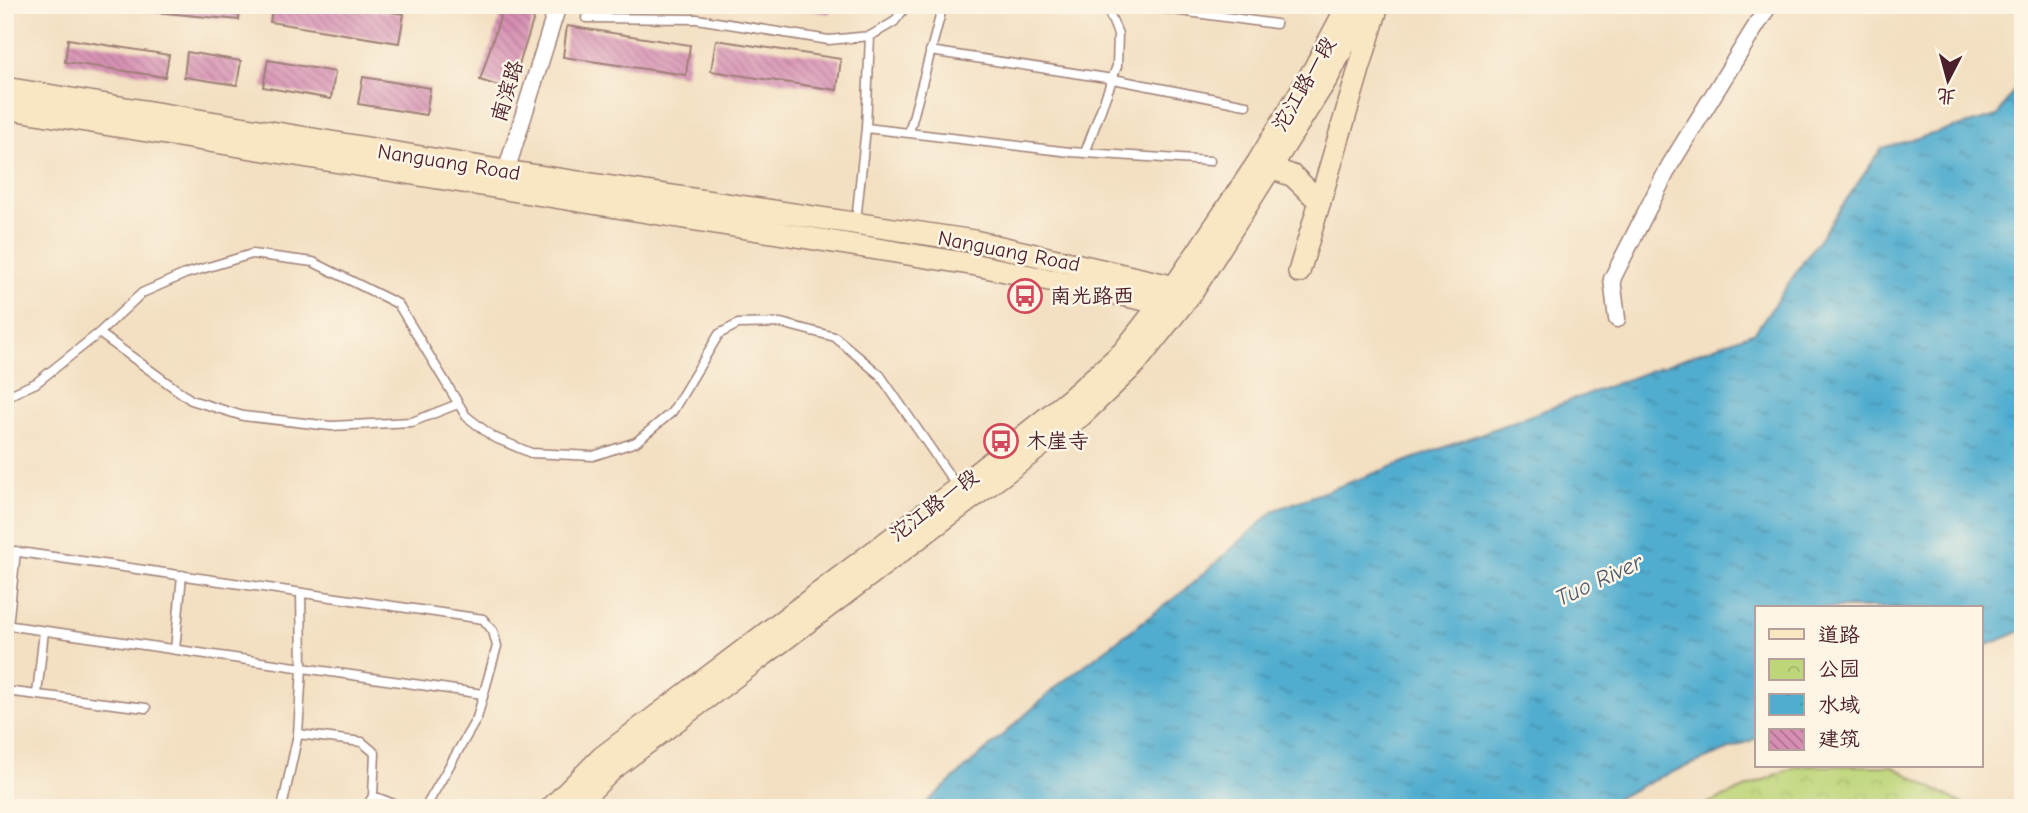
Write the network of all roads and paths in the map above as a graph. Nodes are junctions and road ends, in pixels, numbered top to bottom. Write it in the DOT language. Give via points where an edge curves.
graph roads {
  1 [pos="558,5"];
  2 [pos="907,5"];
  3 [pos="943,5"];
  4 [pos="1106,5"];
  5 [pos="1137,5"];
  6 [pos="1348,5"];
  7 [pos="1365,5"];
  8 [pos="1378,5"];
  9 [pos="1769,5"];
  10 [pos="586,18"];
  11 [pos="1276,24"];
  12 [pos="870,36"];
  13 [pos="930,51"];
  14 [pos="1112,79"];
  15 [pos="5,88"];
  16 [pos="1246,105"];
  17 [pos="5,108"];
  18 [pos="866,128"];
  19 [pos="909,133"];
  20 [pos="1085,153"];
  21 [pos="1210,161"];
  22 [pos="1271,168"];
  23 [pos="503,181"];
  24 [pos="1320,201"];
  25 [pos="855,225"];
  26 [pos="1299,272"];
  27 [pos="1184,287"];
  28 [pos="1160,303"];
  29 [pos="1616,319"];
  30 [pos="99,333"];
  31 [pos="5,397"];
  32 [pos="458,404"];
  33 [pos="962,496"];
  34 [pos="5,550"];
  35 [pos="16,551"];
  36 [pos="181,575"];
  37 [pos="301,593"];
  38 [pos="7,626"];
  39 [pos="44,631"];
  40 [pos="175,650"];
  41 [pos="302,668"];
  42 [pos="5,691"];
  43 [pos="37,694"];
  44 [pos="483,694"];
  45 [pos="146,708"];
  46 [pos="298,734"];
  47 [pos="373,796"];
  48 [pos="282,808"];
  49 [pos="366,808"];
  50 [pos="404,808"];
  51 [pos="425,808"];
  52 [pos="551,808"];
  53 [pos="573,808"];
  1 -- 23 [label="street, 南滨路"];
  2 -- 12 [label="lane" via="894,22"];
  3 -- 13 [label="lane"];
  4 -- 14 [label="lane" via="1118,34 1118,66"];
  5 -- 11 [label="lane"];
  6 -- 27 [label="street, 沱江路一段"];
  7 -- 22 [label="street, 沱江路一段" via="1328,77"];
  8 -- 24 [label="street"];
  9 -- 29 [label="street" via="1671,165 1612,279"];
  10 -- 12 [label="lane" via="697,19 829,40"];
  12 -- 18 [label="lane"];
  13 -- 14 [label="lane"];
  13 -- 19 [label="lane"];
  14 -- 16 [label="lane"];
  14 -- 20 [label="lane"];
  15 -- 23 [label="street, Nanguang Road"];
  17 -- 23 [label="street, Nanguang Road"];
  18 -- 19 [label="lane"];
  18 -- 25 [label="lane"];
  19 -- 20 [label="lane"];
  20 -- 21 [label="lane"];
  22 -- 24 [label="street" via="1293,176"];
  22 -- 27 [label="street, 沱江路一段"];
  23 -- 25 [label="street, Nanguang Road"];
  23 -- 28 [label="street, Nanguang Road" via="976,265"];
  24 -- 26 [label="street"];
  25 -- 27 [label="street, Nanguang Road" via="974,241"];
  27 -- 28 [label="street"];
  27 -- 33 [label="street, 沱江路一段" via="1136,363 1082,415"];
  28 -- 33 [label="street, 沱江路一段" via="1123,352"];
  30 -- 31 [label="lane" via="36,383"];
  30 -- 32 [label="lane" via="191,400 243,416 331,426 412,422"];
  30 -- 32 [label="lane" via="142,293 185,274 252,254 313,262 398,304"];
  32 -- 33 [label="lane" via="493,437 531,453 593,456 636,443 672,412 719,334 738,324 781,323 835,337 880,374"];
  33 -- 52 [label="street, 沱江路一段" via="602,757"];
  33 -- 53 [label="street, 沱江路一段" via="614,768"];
  34 -- 35 [label="lane"];
  35 -- 36 [label="lane"];
  35 -- 38 [label="lane"];
  36 -- 37 [label="lane"];
  36 -- 40 [label="lane"];
  37 -- 41 [label="lane"];
  37 -- 44 [label="lane" via="483,620 493,631 497,646"];
  38 -- 39 [label="lane"];
  39 -- 40 [label="lane"];
  39 -- 43 [label="lane"];
  40 -- 41 [label="lane"];
  41 -- 44 [label="lane"];
  41 -- 46 [label="lane"];
  42 -- 43 [label="lane"];
  43 -- 45 [label="lane"];
  44 -- 51 [label="lane" via="477,718"];
  46 -- 47 [label="lane" via="362,742 375,753"];
  46 -- 48 [label="lane"];
  47 -- 49 [label="lane"];
  47 -- 50 [label="lane"];
}
